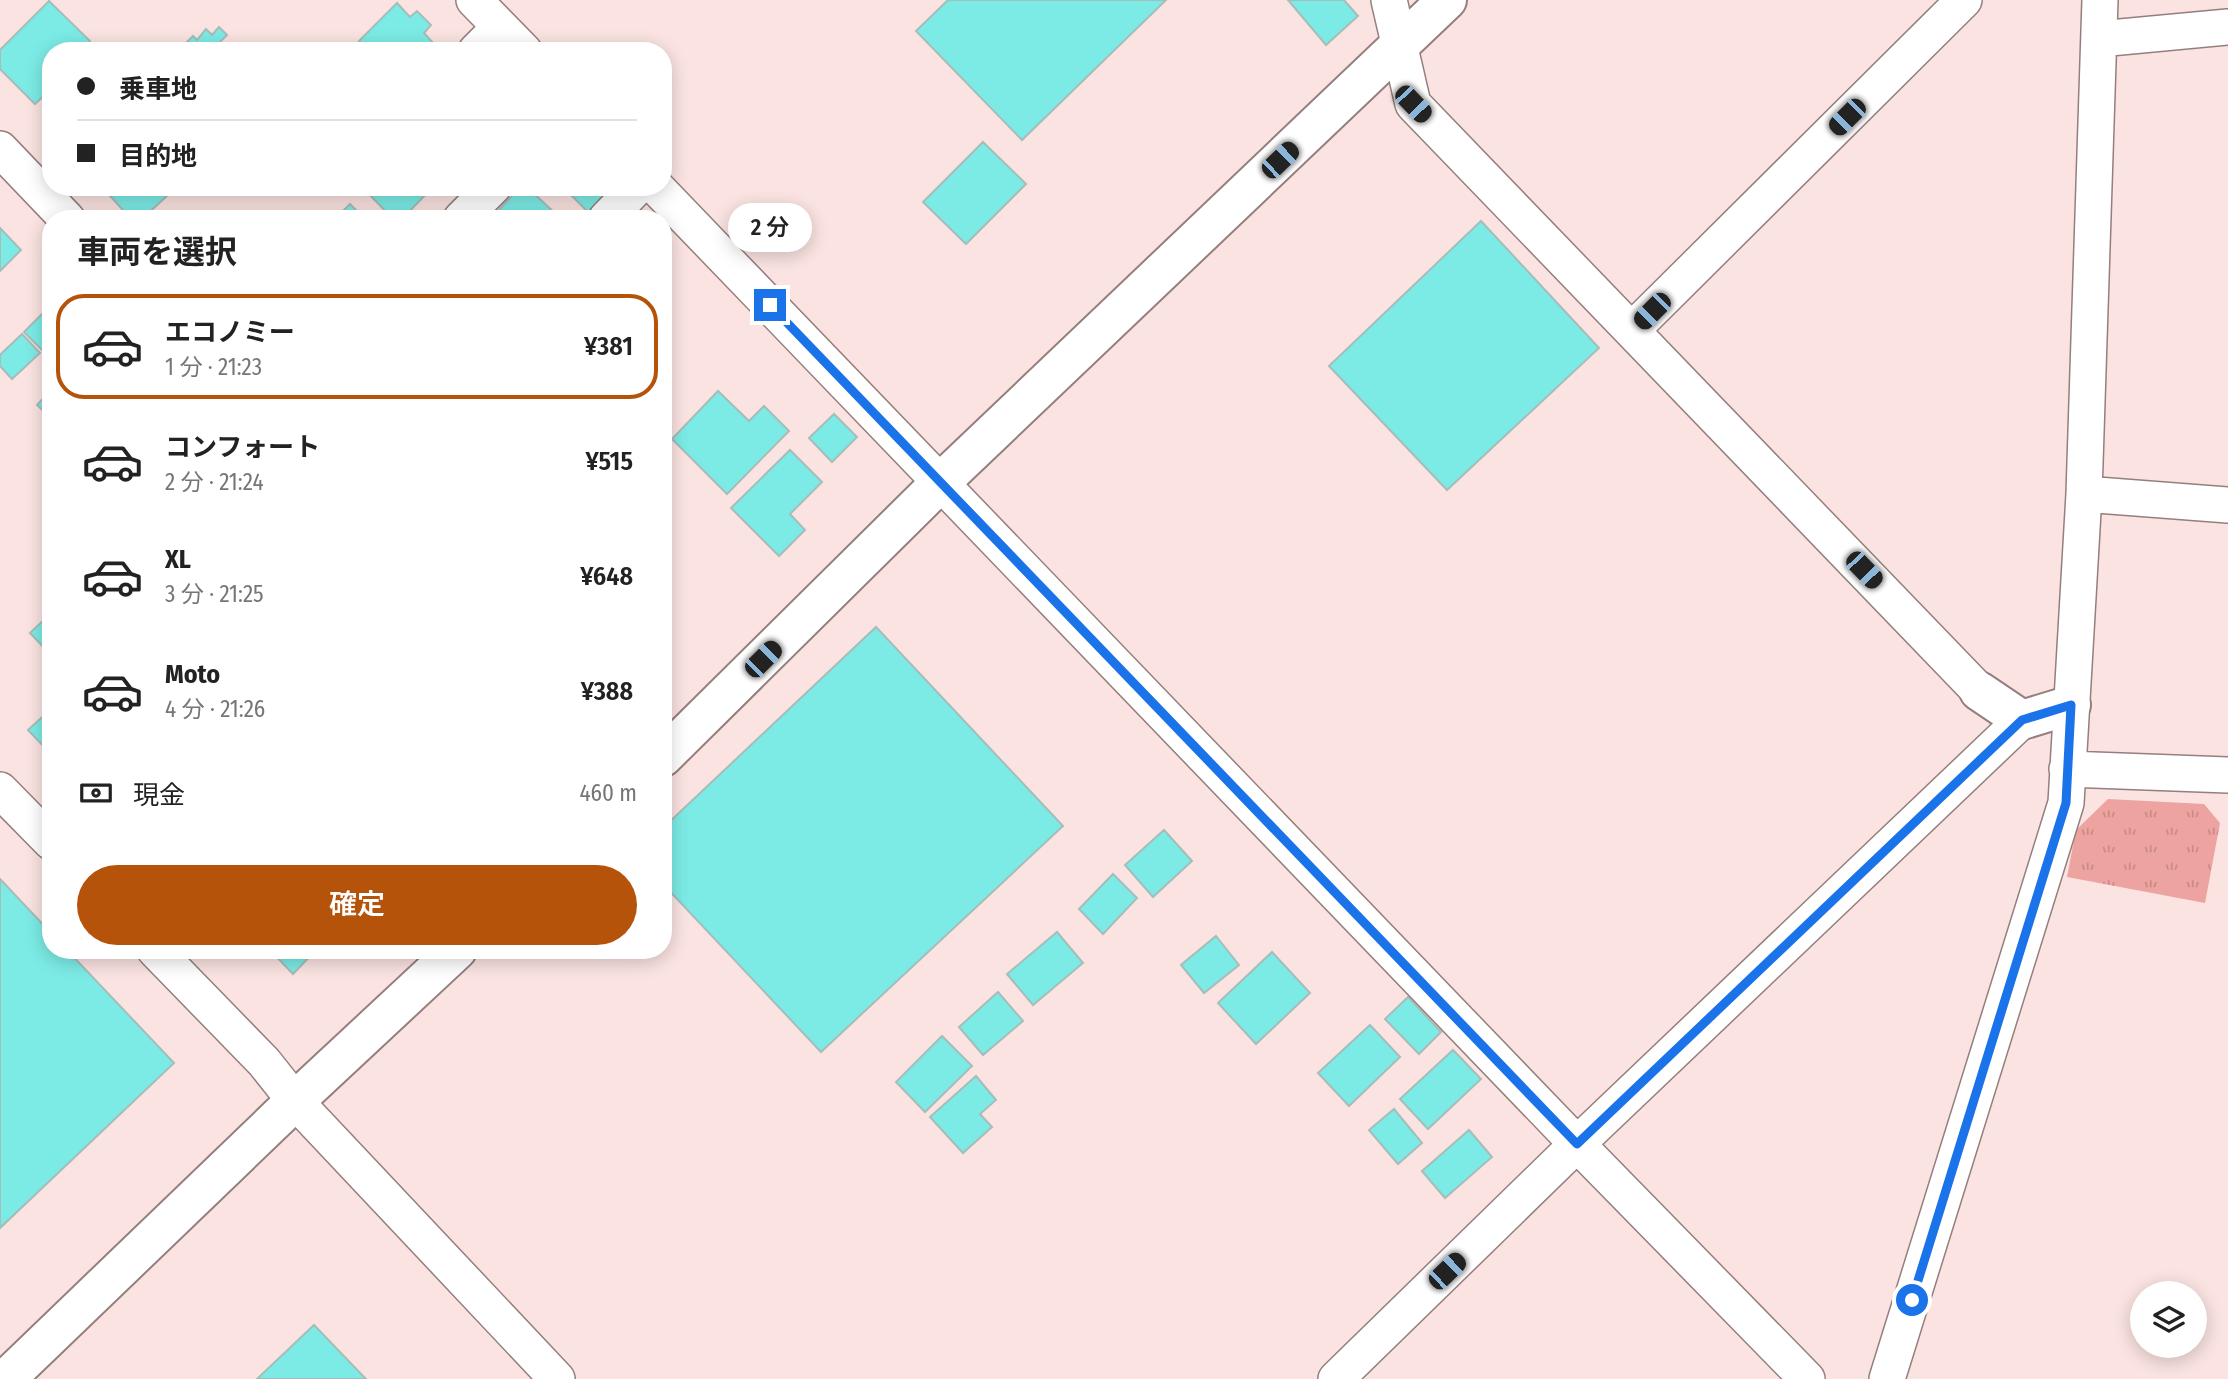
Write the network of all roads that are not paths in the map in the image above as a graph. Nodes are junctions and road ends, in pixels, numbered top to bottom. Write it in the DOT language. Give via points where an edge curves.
graph roads {
  1 [pos="474,0"];
  2 [pos="1389,0"];
  3 [pos="1447,0"];
  4 [pos="1964,0"];
  5 [pos="2100,0"];
  6 [pos="2228,27"];
  7 [pos="2099,39"];
  8 [pos="499,42"];
  9 [pos="1399,46"];
  10 [pos="0,149"];
  11 [pos="42,193"];
  12 [pos="45,196"];
  13 [pos="484,196"];
  14 [pos="628,196"];
  15 [pos="665,196"];
  16 [pos="58,210"];
  17 [pos="470,210"];
  18 [pos="615,210"];
  19 [pos="1632,330"];
  20 [pos="941,482"];
  21 [pos="2084,494"];
  22 [pos="2228,505"];
  23 [pos="1979,691"];
  24 [pos="2071,705"];
  25 [pos="2022,720"];
  26 [pos="672,748"];
  27 [pos="2067,769"];
  28 [pos="2228,775"];
  29 [pos="0,790"];
  30 [pos="42,833"];
  31 [pos="164,959"];
  32 [pos="447,959"];
  33 [pos="295,1101"];
  34 [pos="1577,1144"];
  35 [pos="6,1379"];
  36 [pos="558,1379"];
  37 [pos="1336,1379"];
  38 [pos="1807,1379"];
  39 [pos="1887,1379"];
  1 -- 8 [label="street"];
  2 -- 9 [label="street"];
  3 -- 9 [label="street"];
  4 -- 19 [label="street"];
  5 -- 7 [label="street"];
  6 -- 7 [label="street"];
  7 -- 21 [label="street"];
  9 -- 19 [label="street" via="1413,104"];
  9 -- 20 [label="street"];
  10 -- 11 [label="street"];
  12 -- 16 [label="street"];
  13 -- 17 [label="street"];
  14 -- 18 [label="street"];
  15 -- 20 [label="street"];
  19 -- 23 [label="street"];
  20 -- 26 [label="street"];
  20 -- 34 [label="street"];
  21 -- 22 [label="street"];
  21 -- 24 [label="street"];
  23 -- 25 [label="street"];
  24 -- 25 [label="street"];
  24 -- 27 [label="street"];
  25 -- 34 [label="street"];
  27 -- 28 [label="street"];
  27 -- 39 [label="street" via="2066,803"];
  29 -- 30 [label="street"];
  31 -- 33 [label="street" via="264,1062"];
  32 -- 33 [label="street"];
  33 -- 35 [label="street"];
  33 -- 36 [label="street"];
  34 -- 37 [label="street"];
  34 -- 38 [label="street"];
}
